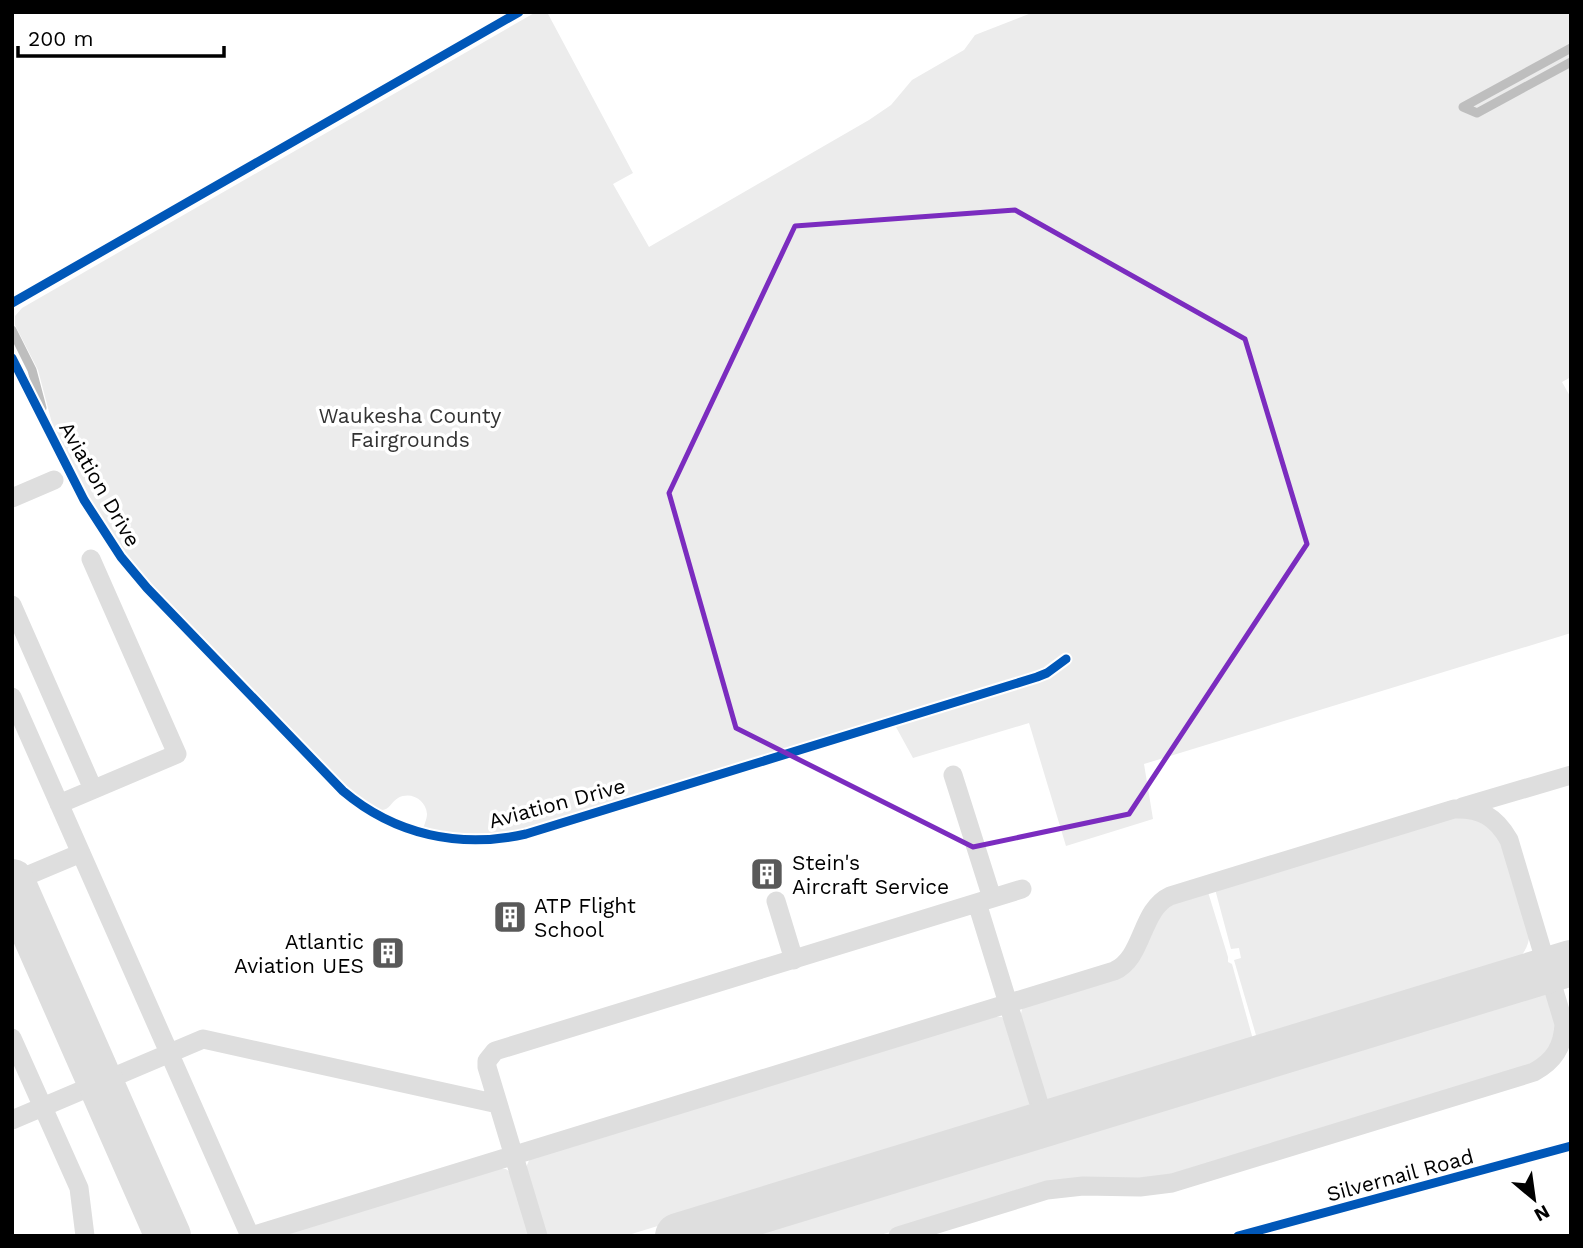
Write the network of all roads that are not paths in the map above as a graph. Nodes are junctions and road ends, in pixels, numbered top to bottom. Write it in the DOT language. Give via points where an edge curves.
graph roads {
  1 [pos="519,12"];
  2 [pos="528,12"];
  3 [pos="511,16"];
  4 [pos="1571,48"];
  5 [pos="1571,62"];
  6 [pos="12,303"];
  7 [pos="12,330"];
  8 [pos="12,358"];
  9 [pos="46,426"];
  10 [pos="1066,659"];
  11 [pos="1571,1146"];
  12 [pos="1238,1236"];
  1 -- 3 [label="street"];
  2 -- 3 [label="street"];
  3 -- 6 [label="street"];
  4 -- 5 [label="street" via="1463,107 1477,113"];
  7 -- 9 [label="street, Aviation Drive" via="32,370"];
  8 -- 9 [label="street, Aviation Drive"];
  9 -- 10 [label="street, Aviation Drive" via="97,522 147,588 343,791 384,818 424,835 465,841 526,834 1037,677"];
  11 -- 12 [label="street, Silvernail Road"];
}
